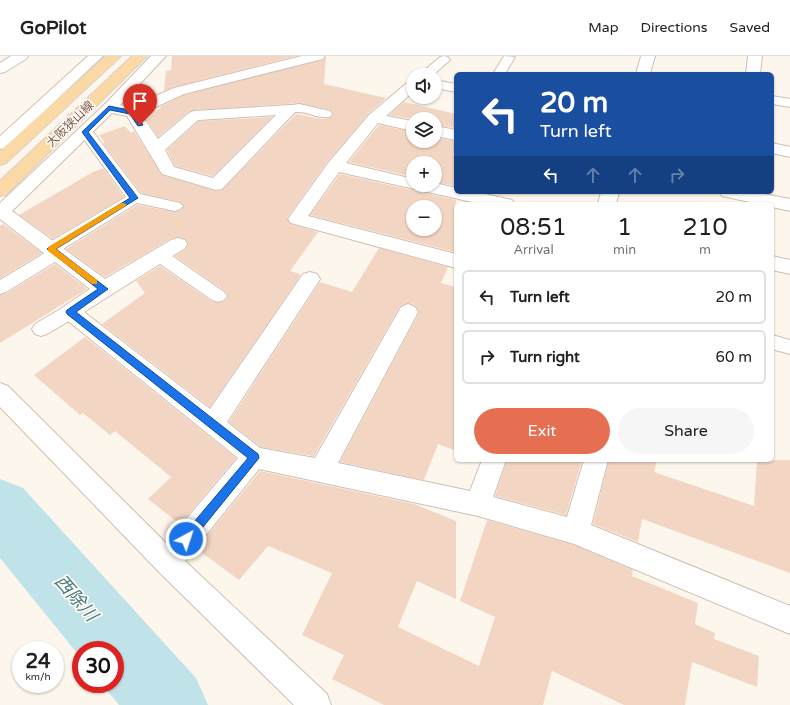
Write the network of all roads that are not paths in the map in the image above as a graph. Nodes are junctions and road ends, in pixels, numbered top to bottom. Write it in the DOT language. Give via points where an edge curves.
graph roads {
  1 [pos="21,56"];
  2 [pos="96,56"];
  3 [pos="114,56"];
  4 [pos="140,56"];
  5 [pos="159,56"];
  6 [pos="318,56"];
  7 [pos="648,56"];
  8 [pos="755,56"];
  9 [pos="509,57"];
  10 [pos="444,60"];
  11 [pos="434,68"];
  12 [pos="0,69"];
  13 [pos="500,72"];
  14 [pos="644,72"];
  15 [pos="753,72"];
  16 [pos="442,85"];
  17 [pos="454,88"];
  18 [pos="406,91"];
  19 [pos="774,100"];
  20 [pos="790,103"];
  21 [pos="109,108"];
  22 [pos="290,109"];
  23 [pos="132,112"];
  24 [pos="325,114"];
  25 [pos="374,118"];
  26 [pos="406,125"];
  27 [pos="85,132"];
  28 [pos="442,132"];
  29 [pos="454,135"];
  30 [pos="0,144"];
  31 [pos="774,148"];
  32 [pos="156,149"];
  33 [pos="790,152"];
  34 [pos="0,160"];
  35 [pos="335,166"];
  36 [pos="406,182"];
  37 [pos="442,190"];
  38 [pos="454,193"];
  39 [pos="461,194"];
  40 [pos="738,194"];
  41 [pos="134,198"];
  42 [pos="497,202"];
  43 [pos="1,205"];
  44 [pos="790,205"];
  45 [pos="175,206"];
  46 [pos="178,244"];
  47 [pos="54,251"];
  48 [pos="159,255"];
  49 [pos="454,260"];
  50 [pos="774,263"];
  51 [pos="790,267"];
  52 [pos="310,279"];
  53 [pos="0,288"];
  54 [pos="104,289"];
  55 [pos="218,296"];
  56 [pos="70,312"];
  57 [pos="408,312"];
  58 [pos="41,329"];
  59 [pos="774,343"];
  60 [pos="790,347"];
  61 [pos="0,392"];
  62 [pos="213,424"];
  63 [pos="254,458"];
  64 [pos="493,462"];
  65 [pos="595,462"];
  66 [pos="322,470"];
  67 [pos="478,504"];
  68 [pos="576,532"];
  69 [pos="167,562"];
  70 [pos="790,620"];
  71 [pos="316,705"];
  1 -- 12 [label="street"];
  2 -- 30 [label="street"];
  3 -- 34 [label="main road, 大阪狭山線"];
  4 -- 43 [label="main road, 大阪狭山線"];
  5 -- 21 [label="street"];
  6 -- 23 [label="street" via="179,91"];
  7 -- 14 [label="street"];
  8 -- 15 [label="street"];
  9 -- 13 [label="lane"];
  10 -- 11 [label="lane"];
  16 -- 17 [label="street"];
  18 -- 25 [label="street"];
  19 -- 20 [label="street"];
  21 -- 23 [label="street"];
  21 -- 27 [label="street"];
  22 -- 24 [label="lane" via="299,108"];
  22 -- 32 [label="street" via="194,116"];
  22 -- 32 [label="street" via="216,185 168,170"];
  23 -- 32 [label="street"];
  25 -- 26 [label="street"];
  25 -- 35 [label="street"];
  27 -- 41 [label="lane"];
  27 -- 43 [label="street"];
  28 -- 29 [label="street"];
  31 -- 33 [label="street"];
  35 -- 36 [label="street"];
  35 -- 49 [label="street" via="297,219"];
  37 -- 38 [label="street"];
  39 -- 42 [label="street"];
  40 -- 44 [label="street"];
  41 -- 45 [label="lane"];
  41 -- 47 [label="lane"];
  43 -- 47 [label="street"];
  46 -- 48 [label="street"];
  47 -- 53 [label="lane"];
  47 -- 54 [label="street"];
  48 -- 54 [label="street"];
  48 -- 55 [label="lane"];
  50 -- 51 [label="street"];
  52 -- 62 [label="street"];
  54 -- 56 [label="street"];
  56 -- 58 [label="lane"];
  56 -- 62 [label="street"];
  57 -- 66 [label="street"];
  59 -- 60 [label="lane"];
  61 -- 69 [label="street"];
  62 -- 63 [label="street"];
  63 -- 66 [label="street"];
  63 -- 69 [label="street"];
  64 -- 67 [label="street"];
  65 -- 68 [label="street"];
  66 -- 67 [label="street"];
  67 -- 68 [label="street"];
  68 -- 70 [label="street"];
  69 -- 71 [label="street"];
}
